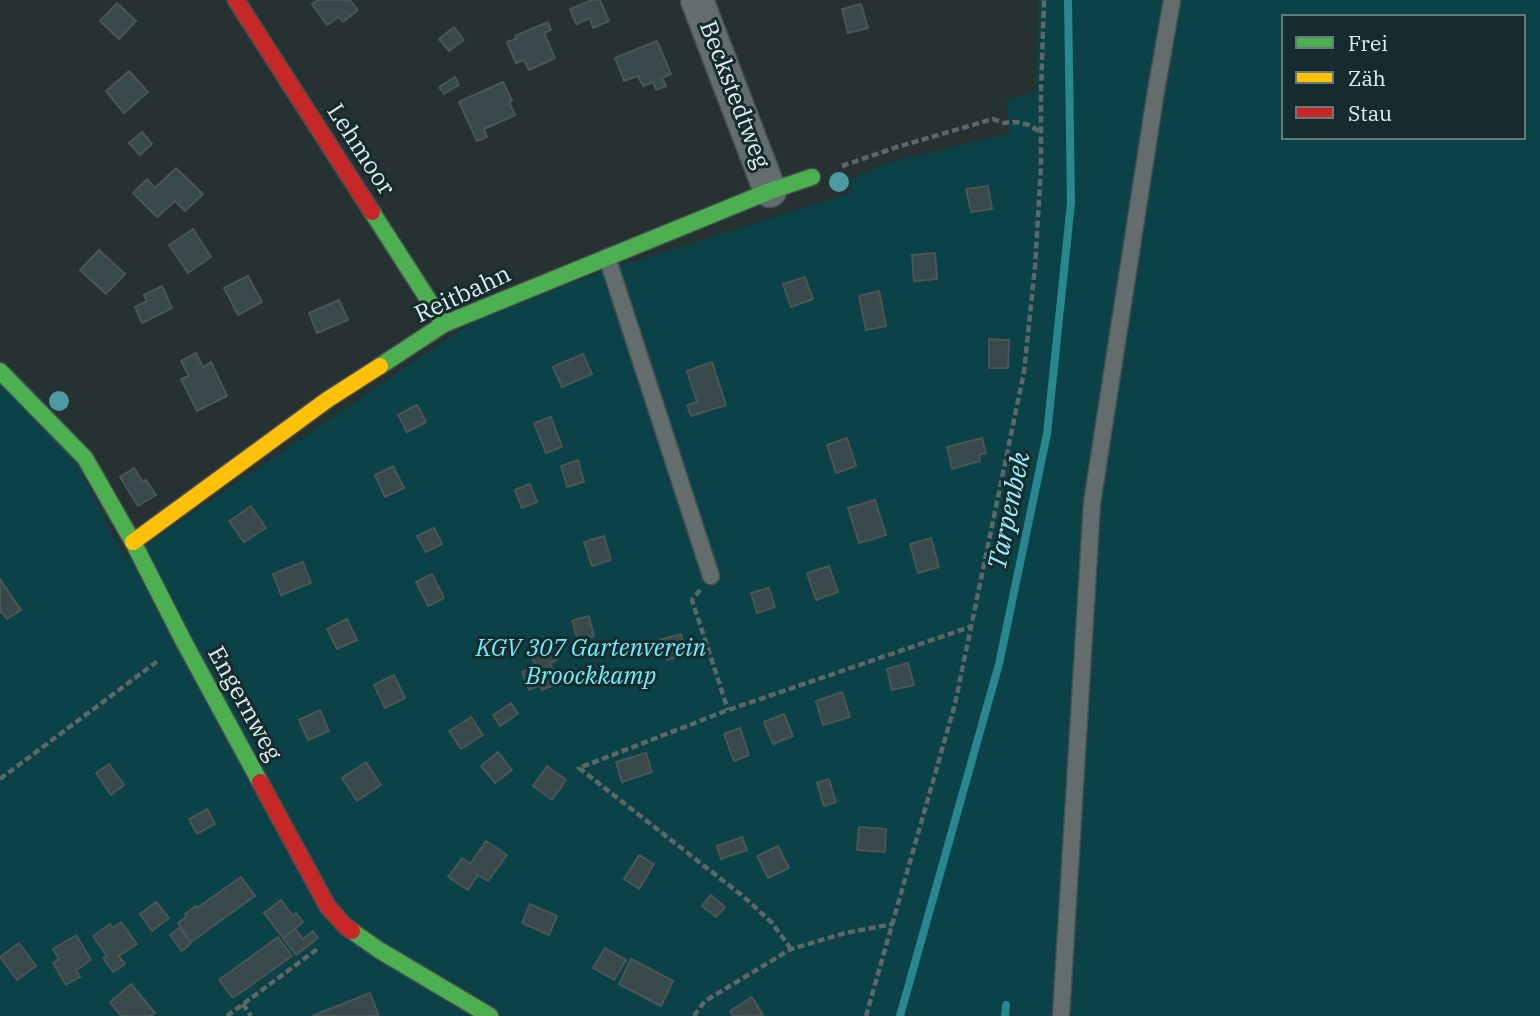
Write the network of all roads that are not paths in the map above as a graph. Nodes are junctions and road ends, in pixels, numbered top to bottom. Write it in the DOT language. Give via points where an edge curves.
graph roads {
  1 [pos="236,0"];
  2 [pos="697,0"];
  3 [pos="1172,0"];
  4 [pos="811,177"];
  5 [pos="770,191"];
  6 [pos="607,257"];
  7 [pos="444,324"];
  8 [pos="0,371"];
  9 [pos="133,542"];
  10 [pos="711,576"];
  11 [pos="489,1016"];
  12 [pos="1061,1016"];
  1 -- 7 [label="street, Lehmoor"];
  2 -- 5 [label="street, Beckstedtweg"];
  3 -- 12 [label="lane" via="1092,503"];
  4 -- 5 [label="street, Reitbahn"];
  5 -- 6 [label="street, Reitbahn"];
  6 -- 7 [label="street, Reitbahn"];
  6 -- 10 [label="lane"];
  7 -- 9 [label="street, Reitbahn" via="327,400"];
  8 -- 9 [label="street, Engernweg" via="85,458"];
  9 -- 11 [label="street, Engernweg" via="328,907 346,927 379,950"];
}
